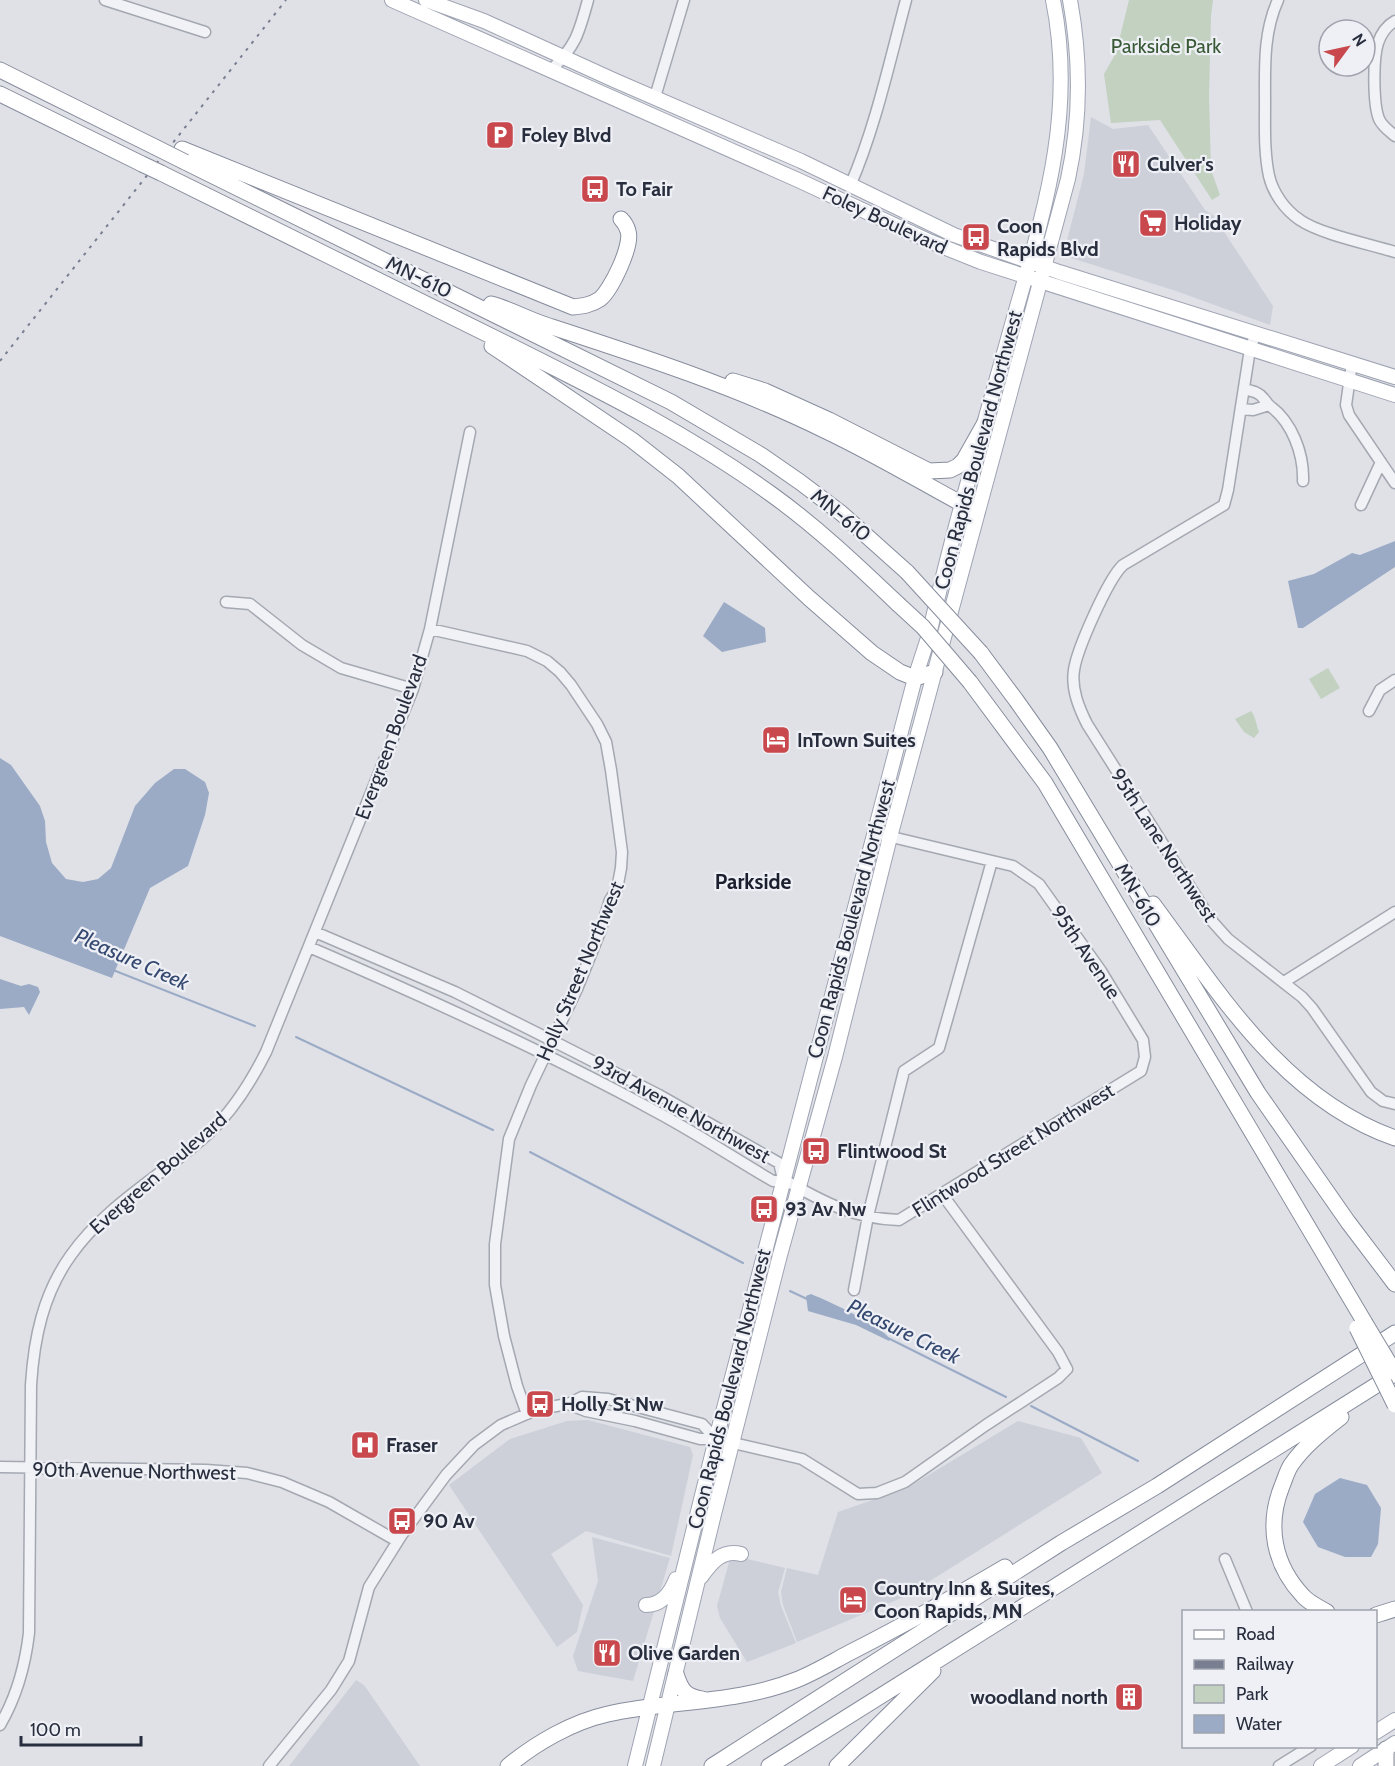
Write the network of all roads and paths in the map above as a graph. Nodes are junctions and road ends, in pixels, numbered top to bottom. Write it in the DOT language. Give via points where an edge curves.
graph roads {
  1 [pos="105,0"];
  2 [pos="392,0"];
  3 [pos="426,0"];
  4 [pos="588,0"];
  5 [pos="684,0"];
  6 [pos="906,0"];
  7 [pos="1053,0"];
  8 [pos="1070,0"];
  9 [pos="1278,0"];
  10 [pos="1395,21"];
  11 [pos="205,32"];
  12 [pos="564,58"];
  13 [pos="0,70"];
  14 [pos="551,70"];
  15 [pos="0,94"];
  16 [pos="655,97"];
  17 [pos="1395,136"];
  18 [pos="183,155"];
  19 [pos="850,186"];
  20 [pos="621,219"];
  21 [pos="1395,252"];
  22 [pos="1030,262"];
  23 [pos="1045,267"];
  24 [pos="1026,277"];
  25 [pos="1041,282"];
  26 [pos="450,292"];
  27 [pos="442,312"];
  28 [pos="1256,333"];
  29 [pos="1250,349"];
  30 [pos="1352,363"];
  31 [pos="668,364"];
  32 [pos="1395,377"];
  33 [pos="1348,381"];
  34 [pos="1244,389"];
  35 [pos="1395,395"];
  36 [pos="1269,405"];
  37 [pos="1241,408"];
  38 [pos="986,421"];
  39 [pos="470,432"];
  40 [pos="1381,462"];
  41 [pos="1303,481"];
  42 [pos="1395,483"];
  43 [pos="963,505"];
  44 [pos="1361,505"];
  45 [pos="977,512"];
  46 [pos="226,602"];
  47 [pos="430,629"];
  48 [pos="934,672"];
  49 [pos="915,678"];
  50 [pos="1395,680"];
  51 [pos="413,689"];
  52 [pos="1369,711"];
  53 [pos="875,833"];
  54 [pos="890,837"];
  55 [pos="992,861"];
  56 [pos="1125,874"];
  57 [pos="1395,912"];
  58 [pos="315,932"];
  59 [pos="309,947"];
  60 [pos="1284,982"];
  61 [pos="553,1041"];
  62 [pos="546,1055"];
  63 [pos="1141,1071"];
  64 [pos="1395,1104"];
  65 [pos="1395,1138"];
  66 [pos="783,1179"];
  67 [pos="799,1188"];
  68 [pos="942,1194"];
  69 [pos="868,1216"];
  70 [pos="1395,1284"];
  71 [pos="854,1290"];
  72 [pos="1361,1325"];
  73 [pos="1395,1333"];
  74 [pos="1395,1374"];
  75 [pos="568,1404"];
  76 [pos="1395,1405"];
  77 [pos="527,1414"];
  78 [pos="716,1439"];
  79 [pos="732,1443"];
  80 [pos="0,1467"];
  81 [pos="30,1469"];
  82 [pos="397,1541"];
  83 [pos="691,1541"];
  84 [pos="1061,1543"];
  85 [pos="741,1554"];
  86 [pos="1225,1559"];
  87 [pos="696,1590"];
  88 [pos="646,1605"];
  89 [pos="1395,1609"];
  90 [pos="1247,1610"];
  91 [pos="1324,1610"];
  92 [pos="1377,1615"];
  93 [pos="953,1651"];
  94 [pos="676,1674"];
  95 [pos="711,1701"];
  96 [pos="669,1704"];
  97 [pos="650,1707"];
  98 [pos="1395,1720"];
  99 [pos="0,1725"];
  100 [pos="1377,1730"];
  101 [pos="1377,1732"];
  102 [pos="1308,1748"];
  103 [pos="1349,1748"];
  104 [pos="1392,1749"];
  105 [pos="269,1766"];
  106 [pos="508,1766"];
  107 [pos="635,1766"];
  108 [pos="653,1766"];
  109 [pos="712,1766"];
  110 [pos="769,1766"];
  111 [pos="837,1766"];
  112 [pos="1279,1766"];
  113 [pos="1321,1766"];
  114 [pos="1360,1766"];
  115 [pos="1386,1766"];
  1 -- 11 [label="street"];
  2 -- 14 [label="main road, Foley Boulevard"];
  3 -- 12 [label="main road, Foley Boulevard" via="484,21"];
  4 -- 12 [label="street" via="577,39"];
  5 -- 16 [label="street"];
  6 -- 19 [label="street" via="874,118"];
  7 -- 22 [label="main road, Coon Rapids Boulevard Northwest" via="1062,68 1061,118"];
  8 -- 23 [label="main road, Coon Rapids Boulevard Northwest" via="1078,66 1077,124 1068,179"];
  9 -- 21 [label="street" via="1267,35 1266,54 1265,149 1274,190 1300,221"];
  10 -- 17 [label="street" via="1388,25 1377,46 1379,119"];
  12 -- 14 [label="street"];
  12 -- 16 [label="main road, Foley Boulevard"];
  13 -- 18 [label="highway, MN-610, bridge"];
  14 -- 24 [label="main road, Foley Boulevard" via="882,220"];
  15 -- 27 [label="highway, MN-610, bridge"];
  16 -- 19 [label="main road, Foley Boulevard"];
  18 -- 20 [label="highway" via="573,307 590,305 610,287 629,238"];
  18 -- 26 [label="highway, MN-610"];
  19 -- 22 [label="main road, Foley Boulevard" via="954,234"];
  22 -- 23 [label="main road, Foley Boulevard"];
  22 -- 24 [label="main road, Coon Rapids Boulevard Northwest"];
  23 -- 25 [label="main road, Coon Rapids Boulevard Northwest"];
  23 -- 28 [label="main road, Foley Boulevard"];
  24 -- 25 [label="main road, Foley Boulevard"];
  24 -- 38 [label="main road, Coon Rapids Boulevard Northwest"];
  25 -- 29 [label="main road, Foley Boulevard"];
  25 -- 45 [label="main road, Coon Rapids Boulevard Northwest"];
  26 -- 31 [label="highway"];
  26 -- 56 [label="highway, MN-610, bridge" via="671,402 761,455 841,513 907,572 981,652 1050,748"];
  27 -- 49 [label="highway" via="632,440 678,476 872,653"];
  27 -- 72 [label="highway, MN-610, bridge" via="642,413 718,458 772,494 832,542 923,627 970,682 1045,783 1341,1280"];
  28 -- 29 [label="street, 95th Lane Northwest"];
  28 -- 30 [label="main road, Foley Boulevard"];
  29 -- 33 [label="main road, Foley Boulevard"];
  29 -- 34 [label="street, 95th Lane Northwest"];
  30 -- 32 [label="main road, Foley Boulevard"];
  30 -- 33 [label="street"];
  31 -- 38 [label="highway" via="765,391 929,471 958,466"];
  31 -- 43 [label="highway" via="824,430"];
  33 -- 35 [label="main road, Foley Boulevard"];
  33 -- 40 [label="street" via="1349,415"];
  34 -- 36 [label="street" via="1263,396"];
  34 -- 37 [label="street, 95th Lane Northwest"];
  36 -- 37 [label="street" via="1253,410"];
  36 -- 41 [label="street" via="1291,430"];
  37 -- 60 [label="street, 95th Lane Northwest" via="1224,505 1123,565 1112,577 1074,671 1084,718 1211,920 1228,939"];
  38 -- 43 [label="main road, Coon Rapids Boulevard Northwest"];
  39 -- 47 [label="street, Evergreen Boulevard"];
  40 -- 42 [label="street"];
  40 -- 44 [label="street"];
  43 -- 45 [label="highway"];
  43 -- 49 [label="main road, Coon Rapids Boulevard Northwest"];
  45 -- 48 [label="main road, Coon Rapids Boulevard Northwest"];
  46 -- 51 [label="street" via="250,604 302,645 341,668"];
  47 -- 51 [label="street, Evergreen Boulevard"];
  47 -- 61 [label="street, Holly Street Northwest" via="517,649 550,663 571,685 606,742 622,852 620,878"];
  48 -- 49 [label="highway"];
  48 -- 54 [label="main road, Coon Rapids Boulevard Northwest"];
  49 -- 53 [label="main road, Coon Rapids Boulevard Northwest"];
  50 -- 52 [label="street" via="1380,690"];
  51 -- 58 [label="street, Evergreen Boulevard"];
  53 -- 54 [label="street, 95th Avenue"];
  53 -- 66 [label="main road, Coon Rapids Boulevard Northwest"];
  54 -- 55 [label="street, 95th Avenue"];
  54 -- 67 [label="main road, Coon Rapids Boulevard Northwest"];
  55 -- 63 [label="street, 95th Avenue" via="1013,866 1039,884 1101,970 1143,1040 1145,1058"];
  55 -- 69 [label="street" via="939,1048 904,1071"];
  56 -- 65 [label="highway" via="1150,900 1231,1010 1275,1059 1320,1098"];
  56 -- 70 [label="highway, MN-610" via="1258,1093"];
  57 -- 60 [label="street"];
  58 -- 59 [label="street, Evergreen Boulevard"];
  58 -- 61 [label="street, 93rd Avenue Northwest" via="455,992"];
  59 -- 62 [label="street, 93rd Avenue Northwest" via="418,993"];
  59 -- 81 [label="street, Evergreen Boulevard" via="266,1052 241,1096 209,1133 95,1227 59,1274 39,1324 33,1352"];
  60 -- 64 [label="street, 95th Lane Northwest" via="1312,1008 1371,1092"];
  61 -- 62 [label="street, Holly Street Northwest"];
  61 -- 66 [label="street, 93rd Avenue Northwest" via="779,1163"];
  62 -- 66 [label="street, 93rd Avenue Northwest" via="652,1109 773,1181"];
  62 -- 77 [label="street, Holly Street Northwest" via="509,1139 495,1244 495,1285 504,1336"];
  63 -- 68 [label="street, Flintwood Street Northwest"];
  66 -- 67 [label="street, Flintwood Street Northwest"];
  66 -- 78 [label="main road, Coon Rapids Boulevard Northwest"];
  67 -- 69 [label="street, Flintwood Street Northwest" via="829,1205"];
  67 -- 79 [label="main road, Coon Rapids Boulevard Northwest"];
  68 -- 69 [label="street, Flintwood Street Northwest" via="899,1220"];
  68 -- 79 [label="street" via="1058,1352 1066,1369 905,1482 877,1493 858,1494 802,1459"];
  69 -- 71 [label="street"];
  72 -- 74 [label="highway, bridge"];
  72 -- 76 [label="highway, bridge"];
  73 -- 84 [label="highway"];
  74 -- 91 [label="highway" via="1308,1445 1290,1466 1277,1499 1274,1541 1279,1561 1305,1598"];
  74 -- 93 [label="highway"];
  75 -- 77 [label="street"];
  75 -- 78 [label="street" via="700,1439"];
  75 -- 78 [label="street" via="582,1397 638,1406 702,1424"];
  77 -- 82 [label="street" via="501,1425 474,1445 446,1475"];
  78 -- 79 [label="street"];
  78 -- 83 [label="main road, Coon Rapids Boulevard Northwest"];
  79 -- 87 [label="main road, Coon Rapids Boulevard Northwest"];
  80 -- 81 [label="street, 90th Avenue Northwest"];
  81 -- 82 [label="street, 90th Avenue Northwest" via="247,1473 282,1482 329,1502"];
  81 -- 99 [label="street, Evergreen Boulevard" via="29,1633 23,1673"];
  82 -- 105 [label="street" via="369,1587 349,1661 332,1690"];
  83 -- 88 [label="main road" via="667,1596"];
  83 -- 97 [label="main road, Coon Rapids Boulevard Northwest"];
  84 -- 95 [label="highway" via="1032,1552 897,1629 796,1680"];
  84 -- 109 [label="highway"];
  85 -- 87 [label="main road" via="732,1552 717,1559"];
  86 -- 90 [label="street"];
  87 -- 94 [label="main road, Coon Rapids Boulevard Northwest"];
  89 -- 92 [label="highway"];
  93 -- 110 [label="highway"];
  93 -- 111 [label="highway"];
  94 -- 95 [label="highway" via="690,1697"];
  94 -- 96 [label="main road, Coon Rapids Boulevard Northwest"];
  95 -- 96 [label="highway"];
  96 -- 97 [label="highway"];
  96 -- 108 [label="main road, Coon Rapids Boulevard Northwest"];
  97 -- 106 [label="highway" via="606,1714 564,1731"];
  97 -- 107 [label="main road, Coon Rapids Boulevard Northwest"];
  98 -- 100 [label="main road"];
  101 -- 104 [label="street"];
  102 -- 112 [label="street"];
  103 -- 113 [label="main road"];
  104 -- 114 [label="main road"];
  104 -- 115 [label="highway"];
}
